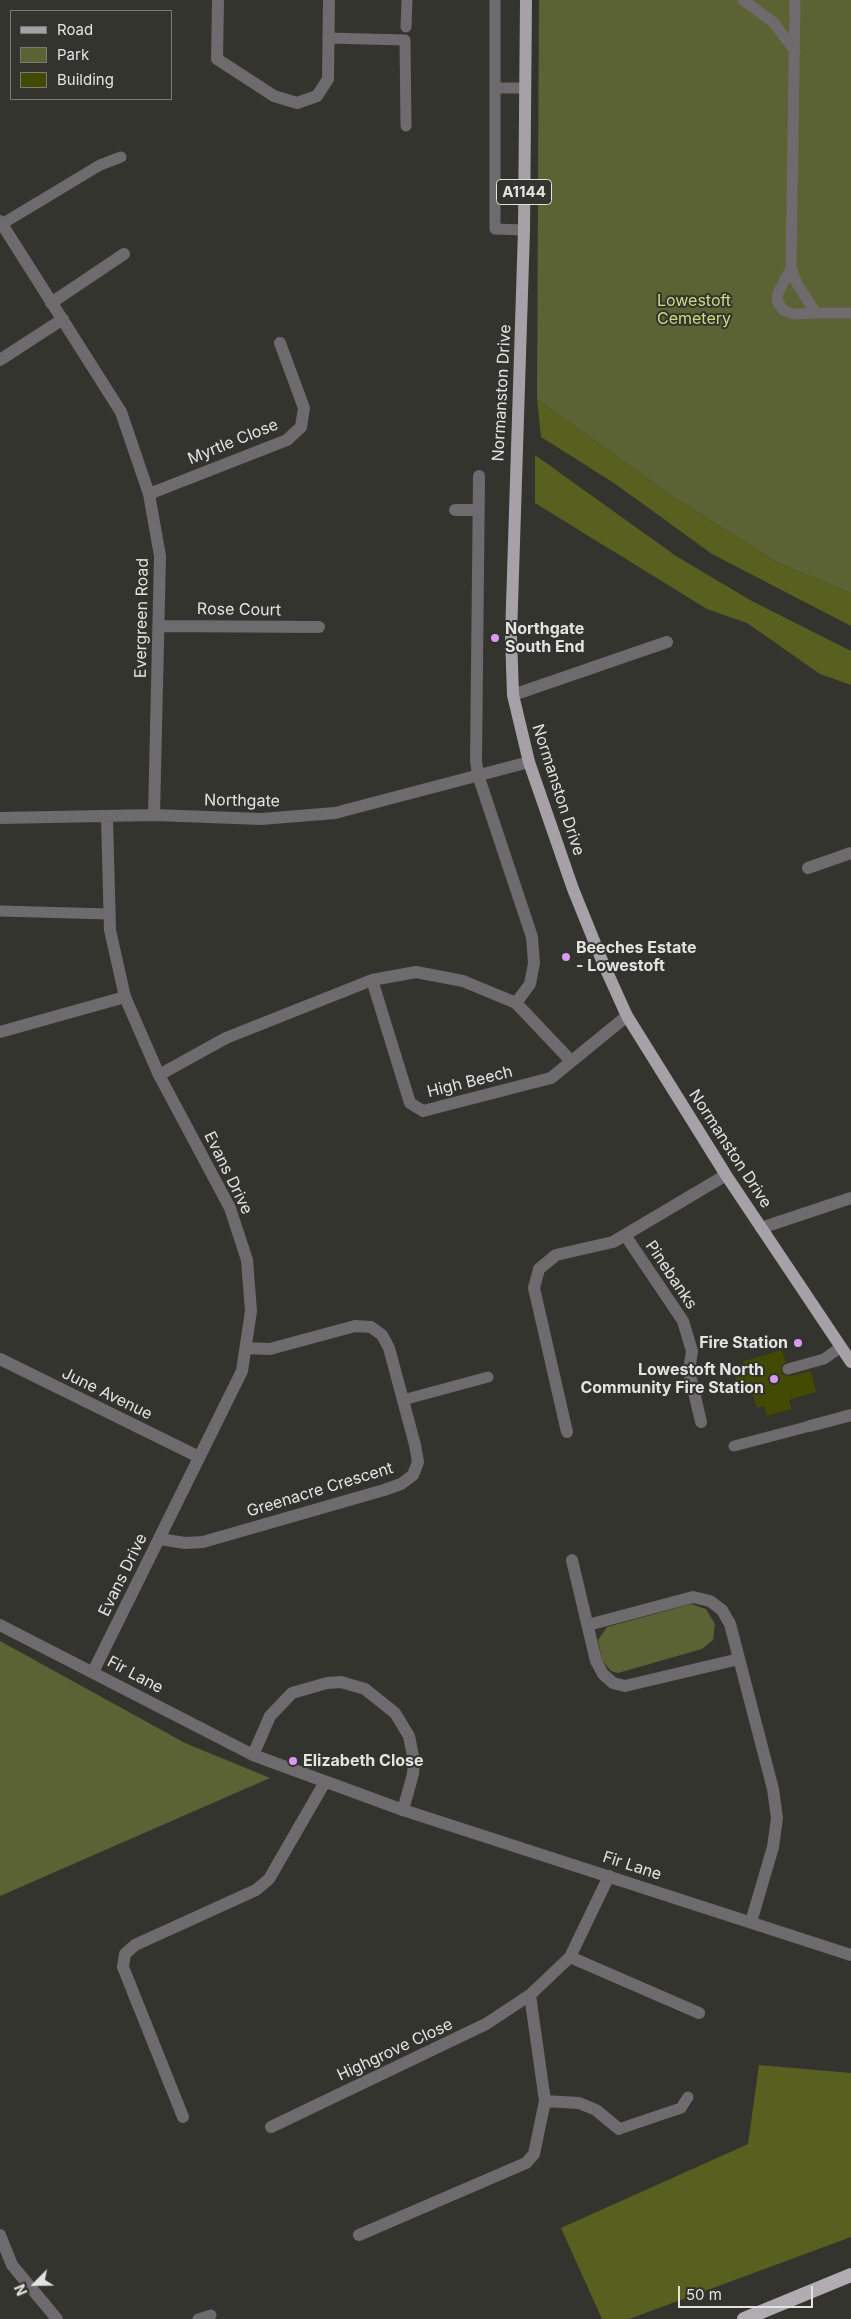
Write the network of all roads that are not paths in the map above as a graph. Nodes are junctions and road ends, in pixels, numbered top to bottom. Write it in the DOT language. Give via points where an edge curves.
graph roads {
  1 [pos="218,0"];
  2 [pos="329,0"];
  3 [pos="407,0"];
  4 [pos="495,0"];
  5 [pos="526,0"];
  6 [pos="743,0"];
  7 [pos="795,0"];
  8 [pos="406,27"];
  9 [pos="328,38"];
  10 [pos="795,51"];
  11 [pos="495,88"];
  12 [pos="524,88"];
  13 [pos="406,126"];
  14 [pos="121,156"];
  15 [pos="1,223"];
  16 [pos="524,230"];
  17 [pos="124,254"];
  18 [pos="791,268"];
  19 [pos="51,303"];
  20 [pos="816,313"];
  21 [pos="851,313"];
  22 [pos="63,318"];
  23 [pos="280,343"];
  24 [pos="0,360"];
  25 [pos="479,476"];
  26 [pos="148,494"];
  27 [pos="455,510"];
  28 [pos="478,510"];
  29 [pos="159,626"];
  30 [pos="319,627"];
  31 [pos="667,642"];
  32 [pos="513,695"];
  33 [pos="529,762"];
  34 [pos="478,775"];
  35 [pos="154,815"];
  36 [pos="0,818"];
  37 [pos="107,818"];
  38 [pos="851,853"];
  39 [pos="808,868"];
  40 [pos="0,911"];
  41 [pos="109,914"];
  42 [pos="372,980"];
  43 [pos="124,996"];
  44 [pos="516,1003"];
  45 [pos="627,1016"];
  46 [pos="0,1032"];
  47 [pos="571,1061"];
  48 [pos="159,1075"];
  49 [pos="726,1175"];
  50 [pos="851,1198"];
  51 [pos="761,1228"];
  52 [pos="625,1235"];
  53 [pos="841,1347"];
  54 [pos="246,1348"];
  55 [pos="0,1359"];
  56 [pos="851,1362"];
  57 [pos="788,1369"];
  58 [pos="488,1377"];
  59 [pos="403,1400"];
  60 [pos="851,1415"];
  61 [pos="701,1422"];
  62 [pos="810,1426"];
  63 [pos="568,1432"];
  64 [pos="734,1446"];
  65 [pos="199,1457"];
  66 [pos="159,1539"];
  67 [pos="572,1560"];
  68 [pos="0,1625"];
  69 [pos="588,1625"];
  70 [pos="739,1659"];
  71 [pos="94,1672"];
  72 [pos="253,1755"];
  73 [pos="324,1782"];
  74 [pos="403,1810"];
  75 [pos="609,1876"];
  76 [pos="751,1922"];
  77 [pos="851,1955"];
  78 [pos="570,1957"];
  79 [pos="530,1995"];
  80 [pos="699,2013"];
  81 [pos="688,2097"];
  82 [pos="546,2101"];
  83 [pos="183,2117"];
  84 [pos="271,2127"];
  85 [pos="619,2129"];
  86 [pos="0,2235"];
  87 [pos="358,2235"];
  88 [pos="851,2275"];
  89 [pos="211,2315"];
  90 [pos="56,2319"];
  91 [pos="198,2319"];
  92 [pos="744,2319"];
  1 -- 9 [label="street" via="218,58 274,96 297,103 316,96 324,88 328,79"];
  2 -- 9 [label="street"];
  3 -- 8 [label="lane"];
  4 -- 11 [label="lane"];
  5 -- 12 [label="main road, Normanston Drive / A1144"];
  6 -- 10 [label="lane" via="773,22"];
  7 -- 10 [label="lane"];
  9 -- 13 [label="lane" via="405,40"];
  10 -- 18 [label="lane"];
  11 -- 12 [label="lane"];
  11 -- 16 [label="lane" via="495,229"];
  12 -- 16 [label="main road, Normanston Drive / A1144"];
  14 -- 15 [label="lane"];
  15 -- 19 [label="street, Evergreen Road"];
  16 -- 32 [label="main road, Normanston Drive / A1144" via="521,384 515,460 511,636"];
  17 -- 19 [label="street"];
  18 -- 20 [label="lane" via="800,290"];
  18 -- 20 [label="lane" via="776,301 783,310 792,314"];
  19 -- 22 [label="street, Evergreen Road"];
  20 -- 21 [label="lane"];
  22 -- 24 [label="street"];
  22 -- 26 [label="street, Evergreen Road" via="121,412"];
  23 -- 26 [label="street, Myrtle Close" via="304,408 301,427 287,440"];
  25 -- 28 [label="street"];
  26 -- 29 [label="street, Evergreen Road" via="160,556"];
  27 -- 28 [label="street"];
  28 -- 34 [label="street"];
  29 -- 30 [label="street, Rose Court"];
  29 -- 35 [label="street, Evergreen Road"];
  31 -- 32 [label="street"];
  32 -- 33 [label="main road, Normanston Drive / A1144"];
  33 -- 34 [label="street, Northgate"];
  33 -- 45 [label="main road, Normanston Drive / A1144" via="573,889"];
  34 -- 35 [label="street, Northgate" via="335,813 261,819"];
  34 -- 44 [label="street" via="532,937 534,963 530,984"];
  35 -- 37 [label="street, Northgate"];
  36 -- 37 [label="street, Northgate"];
  37 -- 41 [label="street, Evans Drive"];
  38 -- 39 [label="street"];
  40 -- 41 [label="lane"];
  41 -- 43 [label="street, Evans Drive"];
  42 -- 44 [label="street" via="416,972 463,981"];
  42 -- 47 [label="street, High Beech" via="410,1102 423,1111 551,1078"];
  42 -- 48 [label="street" via="226,1038"];
  43 -- 46 [label="street"];
  43 -- 48 [label="street, Evans Drive"];
  44 -- 47 [label="street"];
  45 -- 47 [label="street, High Beech"];
  45 -- 49 [label="main road, Normanston Drive / A1144"];
  48 -- 54 [label="street, Evans Drive" via="230,1208 239,1232 250,1284 251,1311"];
  49 -- 51 [label="main road, Normanston Drive / A1144"];
  49 -- 52 [label="street, Pinebanks"];
  50 -- 51 [label="street"];
  51 -- 53 [label="main road, Normanston Drive / A1144"];
  52 -- 61 [label="street, Pinebanks" via="683,1321 692,1351 689,1371"];
  52 -- 63 [label="street, Pinebanks" via="613,1242 556,1256 546,1261 535,1278 534,1288"];
  53 -- 56 [label="main road, Normanston Drive / A1144"];
  53 -- 57 [label="lane" via="824,1359"];
  54 -- 59 [label="street, Greenacre Crescent" via="270,1349 355,1326 371,1327 382,1335 389,1348"];
  54 -- 65 [label="street, Evans Drive" via="242,1371"];
  55 -- 65 [label="street, June Avenue"];
  58 -- 59 [label="lane"];
  59 -- 66 [label="street, Greenacre Crescent" via="418,1462 413,1475 401,1484 202,1542"];
  60 -- 62 [label="street"];
  62 -- 64 [label="lane"];
  65 -- 66 [label="street, Evans Drive"];
  66 -- 71 [label="street, Evans Drive"];
  67 -- 69 [label="street"];
  68 -- 71 [label="street, Fir Lane"];
  69 -- 70 [label="street" via="693,1597 710,1601 722,1610 730,1624"];
  69 -- 70 [label="street" via="596,1661 603,1674 613,1683 625,1686"];
  70 -- 76 [label="street" via="773,1789 776,1818 773,1847"];
  71 -- 72 [label="street, Fir Lane"];
  72 -- 73 [label="street, Fir Lane"];
  72 -- 74 [label="street" via="270,1716 292,1694 314,1685 341,1682 365,1689 395,1713 409,1736 413,1774"];
  73 -- 74 [label="street, Fir Lane"];
  73 -- 83 [label="street" via="270,1879 256,1890 135,1945 125,1954 124,1967"];
  74 -- 75 [label="street, Fir Lane"];
  75 -- 76 [label="street, Fir Lane"];
  75 -- 78 [label="street, Highgrove Close"];
  76 -- 77 [label="street, Fir Lane"];
  78 -- 79 [label="street, Highgrove Close"];
  78 -- 80 [label="street"];
  79 -- 82 [label="street"];
  79 -- 84 [label="street, Highgrove Close" via="486,2024"];
  81 -- 85 [label="lane" via="681,2108"];
  82 -- 85 [label="street" via="579,2103 596,2110"];
  82 -- 87 [label="street" via="538,2145 526,2163"];
  86 -- 90 [label="street" via="12,2265"];
  88 -- 92 [label="highway"];
  89 -- 91 [label="lane"];
}
